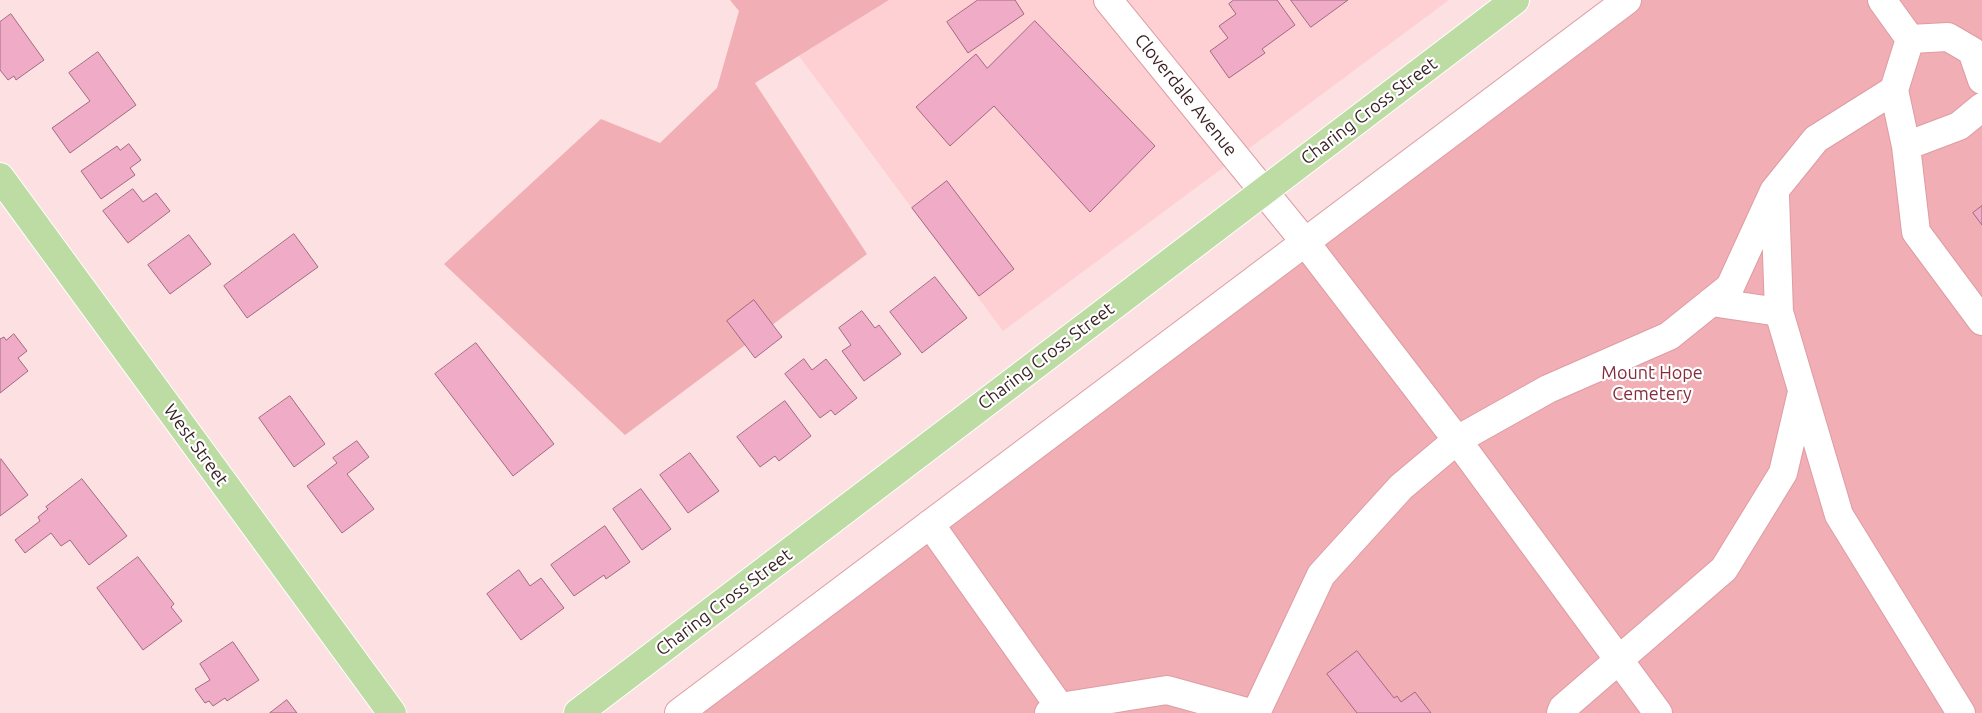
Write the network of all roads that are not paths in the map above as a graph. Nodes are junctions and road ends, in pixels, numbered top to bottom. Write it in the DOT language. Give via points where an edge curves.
graph roads {
  1 [pos="1108,0"];
  2 [pos="1515,0"];
  3 [pos="1627,0"];
  4 [pos="1882,0"];
  5 [pos="1910,40"];
  6 [pos="1982,80"];
  7 [pos="1894,90"];
  8 [pos="1982,107"];
  9 [pos="1906,146"];
  10 [pos="0,177"];
  11 [pos="1264,190"];
  12 [pos="1774,191"];
  13 [pos="1305,242"];
  14 [pos="1711,302"];
  15 [pos="1779,312"];
  16 [pos="1982,321"];
  17 [pos="1802,390"];
  18 [pos="1457,440"];
  19 [pos="1826,471"];
  20 [pos="1783,473"];
  21 [pos="930,524"];
  22 [pos="1619,660"];
  23 [pos="1982,706"];
  24 [pos="1058,711"];
  25 [pos="392,713"];
  26 [pos="578,713"];
  27 [pos="680,713"];
  28 [pos="1250,713"];
  29 [pos="1256,713"];
  30 [pos="1561,713"];
  31 [pos="1658,713"];
  32 [pos="1961,713"];
  33 [pos="1972,713"];
  1 -- 11 [label="street, Cloverdale Avenue"];
  2 -- 11 [label="main road, Charing Cross Street"];
  3 -- 13 [label="street"];
  4 -- 5 [label="street"];
  5 -- 6 [label="street" via="1948,38 1972,51"];
  5 -- 7 [label="street"];
  7 -- 9 [label="street"];
  7 -- 12 [label="street" via="1816,139"];
  8 -- 9 [label="street" via="1959,126"];
  9 -- 16 [label="street" via="1916,232"];
  10 -- 25 [label="main road, West Street"];
  11 -- 13 [label="street, Cloverdale Avenue"];
  11 -- 26 [label="main road, Charing Cross Street"];
  12 -- 14 [label="street" via="1730,287"];
  12 -- 15 [label="street"];
  13 -- 18 [label="street, Cloverdale Avenue"];
  13 -- 21 [label="street"];
  14 -- 15 [label="street"];
  14 -- 18 [label="street" via="1668,336 1548,389"];
  15 -- 17 [label="street"];
  17 -- 19 [label="street"];
  17 -- 20 [label="street"];
  18 -- 22 [label="street, Cloverdale Avenue"];
  18 -- 29 [label="street" via="1401,487 1321,575"];
  19 -- 20 [label="street"];
  19 -- 32 [label="street" via="1839,516"];
  20 -- 22 [label="street" via="1724,569"];
  21 -- 24 [label="street"];
  21 -- 27 [label="street"];
  22 -- 30 [label="street"];
  22 -- 31 [label="street, Cloverdale Avenue"];
  23 -- 33 [label="street"];
  24 -- 28 [label="street" via="1167,690"];
}
